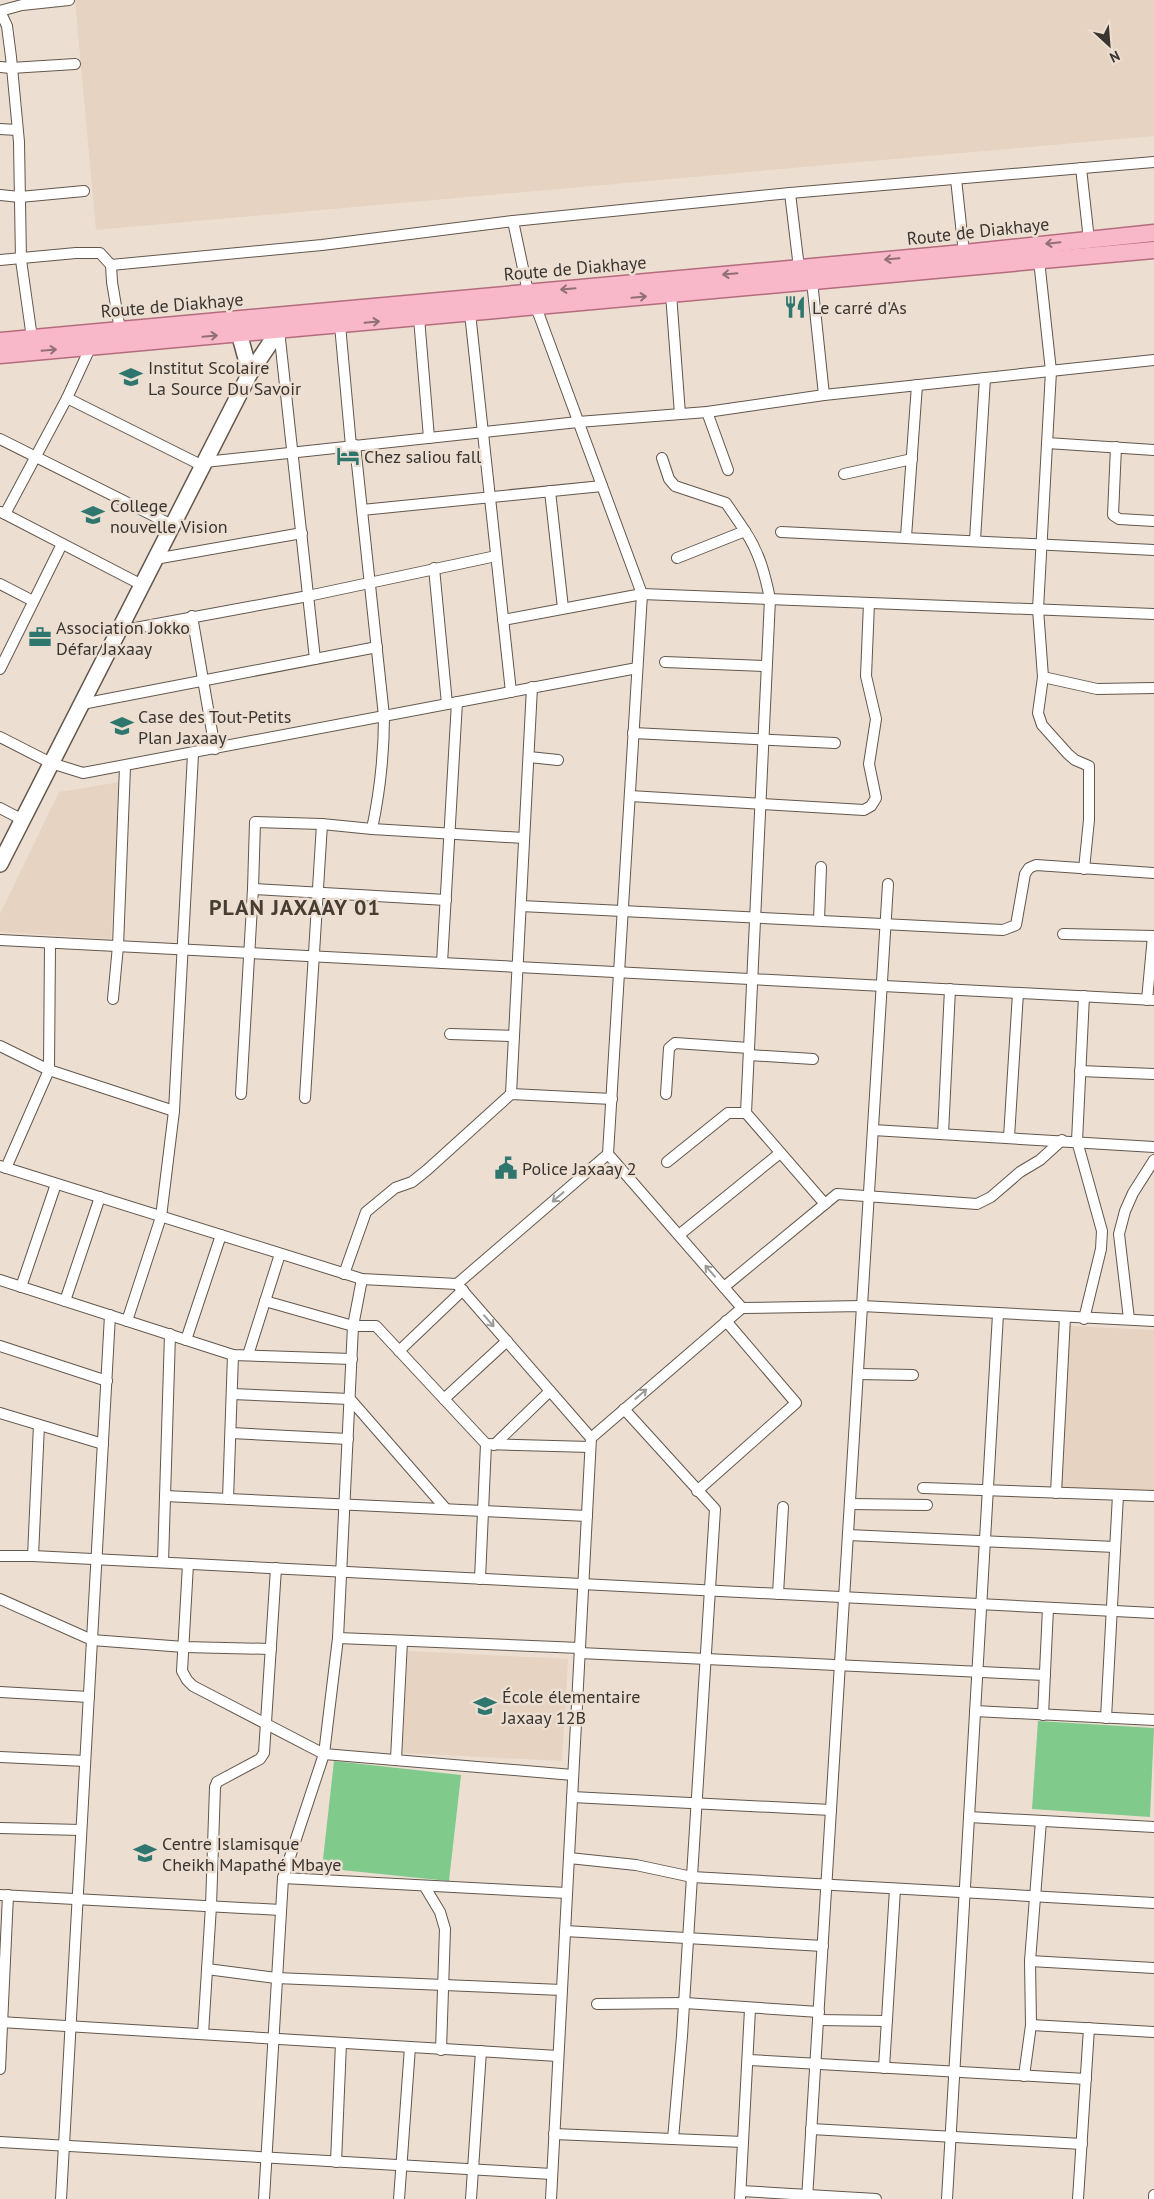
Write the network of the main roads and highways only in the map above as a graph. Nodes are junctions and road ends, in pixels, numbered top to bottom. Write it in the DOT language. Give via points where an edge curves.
graph roads {
  1 [pos="1154,233"];
  2 [pos="1154,250"];
  3 [pos="279,322"];
  4 [pos="238,326"];
  5 [pos="0,341"];
  6 [pos="0,355"];
  1 -- 3 [label="main road, Route de Diakhaye, one-way" via="528,292"];
  3 -- 2 [label="main road, Route de Diakhaye, one-way" via="340,325"];
  3 -- 4 [label="main road, Route de Diakhaye"];
  4 -- 5 [label="main road, Route de Diakhaye" via="120,330"];
  6 -- 4 [label="main road, Route de Diakhaye, one-way"];
}
